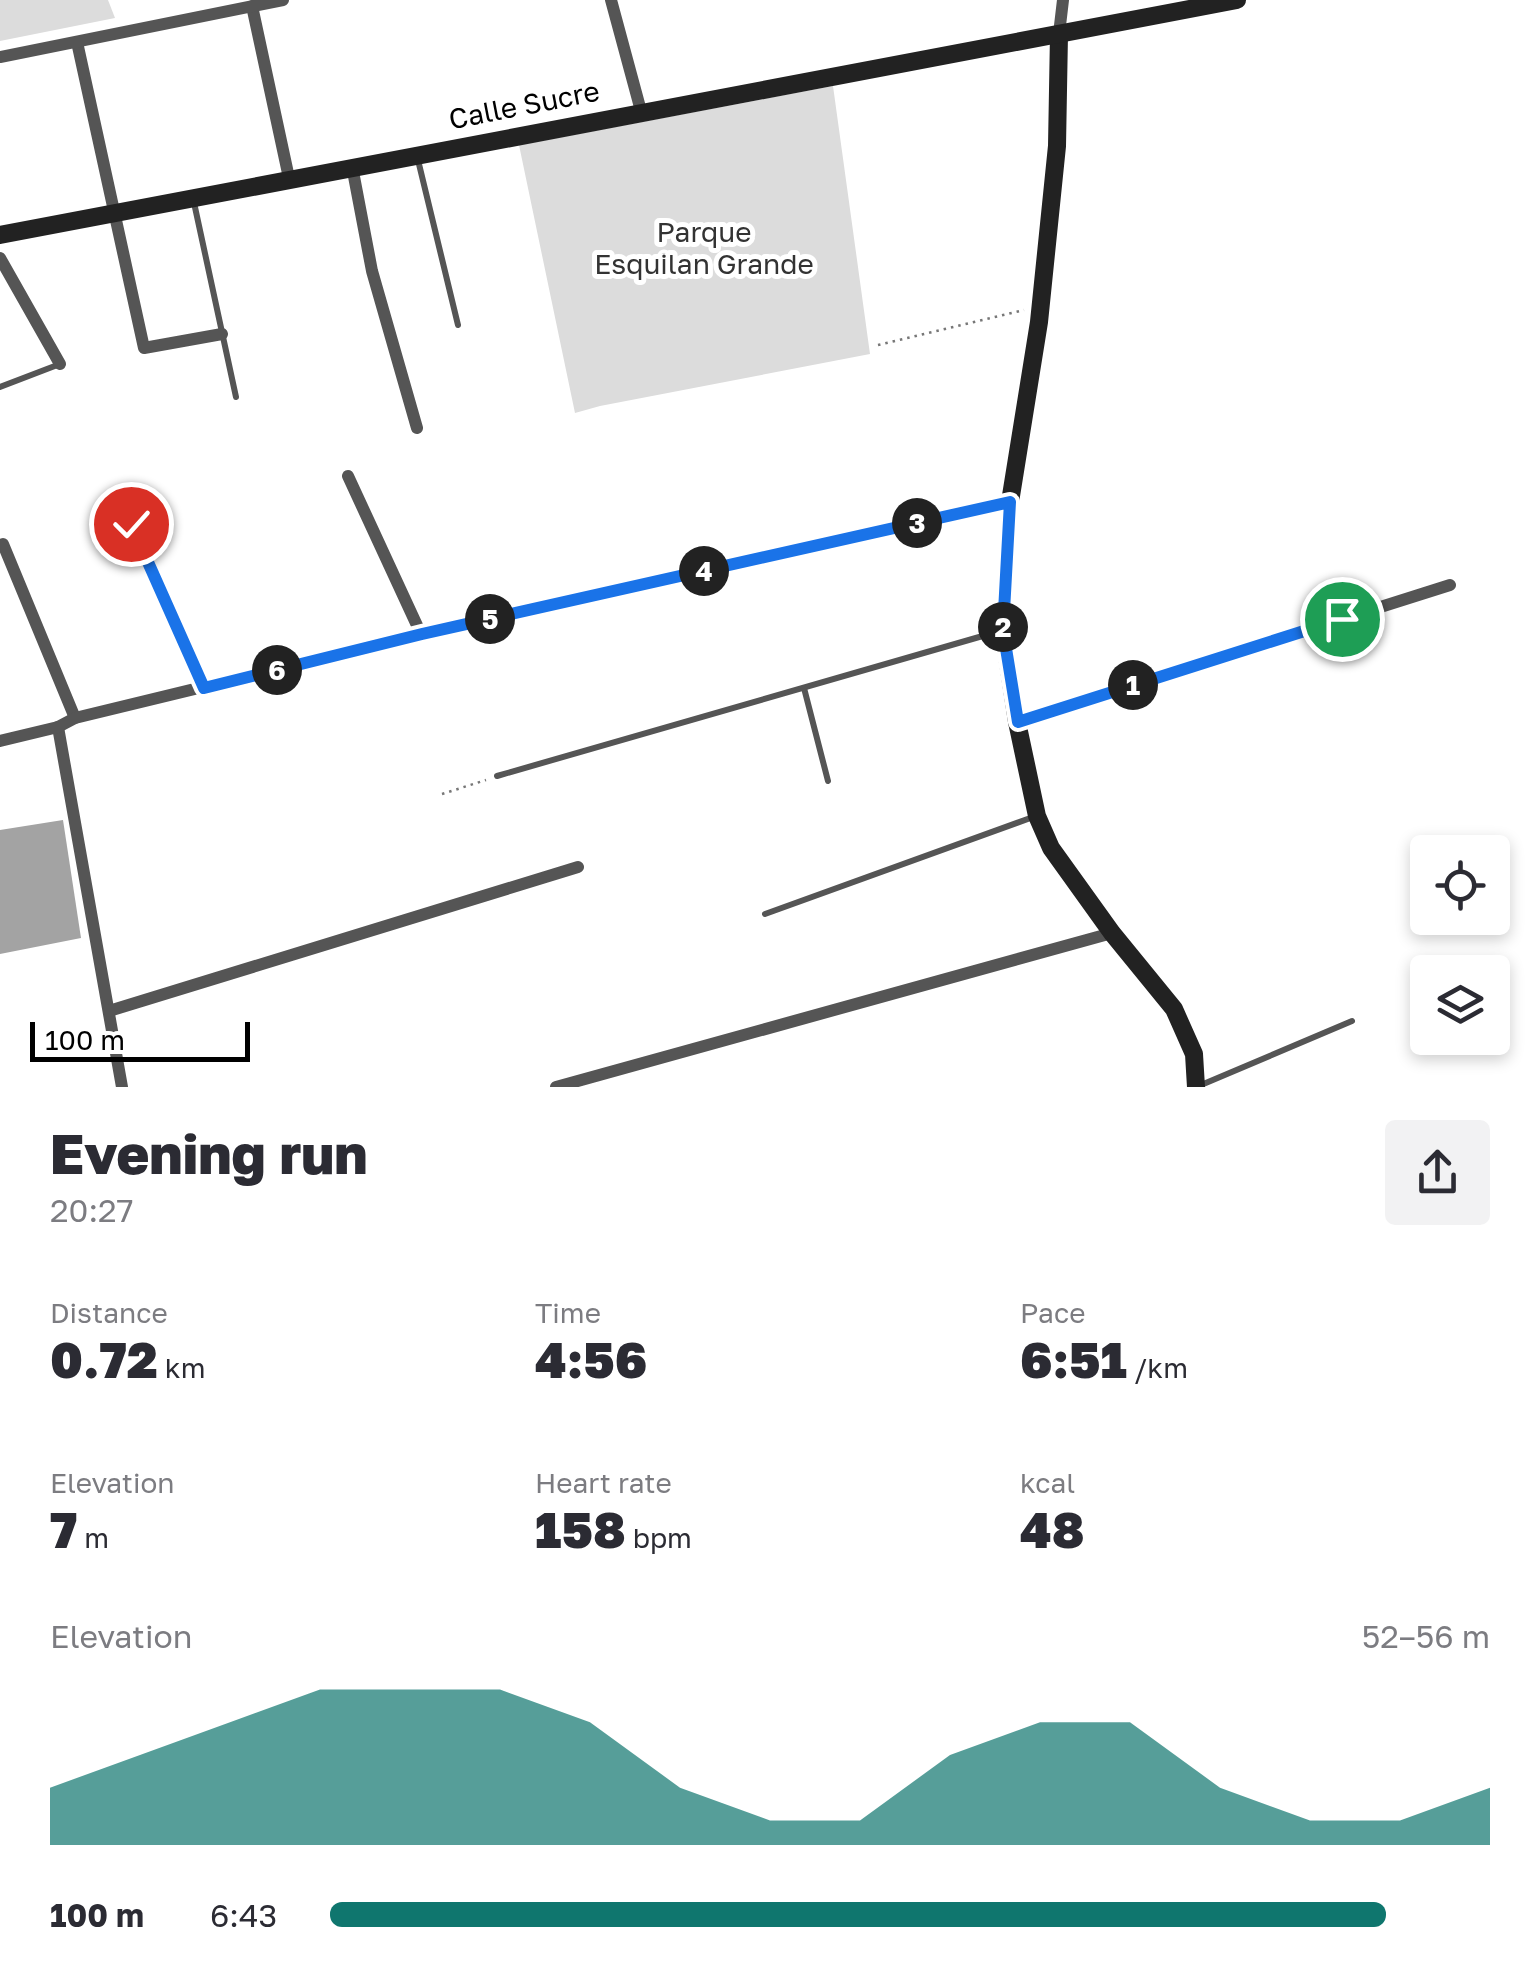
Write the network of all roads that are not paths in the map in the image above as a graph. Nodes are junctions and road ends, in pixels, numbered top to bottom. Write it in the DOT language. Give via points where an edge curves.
graph roads {
  1 [pos="283,0"];
  2 [pos="611,0"];
  3 [pos="1063,0"];
  4 [pos="1237,0"];
  5 [pos="252,6"];
  6 [pos="1058,34"];
  7 [pos="76,42"];
  8 [pos="0,58"];
  9 [pos="641,111"];
  10 [pos="417,154"];
  11 [pos="352,166"];
  12 [pos="288,178"];
  13 [pos="192,197"];
  14 [pos="114,213"];
  15 [pos="0,235"];
  16 [pos="0,258"];
  17 [pos="458,325"];
  18 [pos="222,334"];
  19 [pos="60,364"];
  20 [pos="0,387"];
  21 [pos="236,397"];
  22 [pos="417,428"];
  23 [pos="348,476"];
  24 [pos="1010,502"];
  25 [pos="3,544"];
  26 [pos="1450,585"];
  27 [pos="1003,630"];
  28 [pos="422,634"];
  29 [pos="804,688"];
  30 [pos="74,718"];
  31 [pos="1018,722"];
  32 [pos="58,727"];
  33 [pos="0,741"];
  34 [pos="497,776"];
  35 [pos="828,781"];
  36 [pos="1037,816"];
  37 [pos="578,867"];
  38 [pos="765,914"];
  39 [pos="1112,933"];
  40 [pos="109,1011"];
  41 [pos="1352,1021"];
  42 [pos="122,1087"];
  43 [pos="556,1087"];
  44 [pos="1196,1087"];
  1 -- 5 [label="street"];
  2 -- 9 [label="street"];
  3 -- 6 [label="street"];
  4 -- 6 [label="street, Calle Sucre"];
  5 -- 7 [label="street"];
  5 -- 12 [label="street"];
  6 -- 9 [label="street, Calle Sucre"];
  6 -- 24 [label="street" via="1057,146"];
  7 -- 8 [label="street"];
  7 -- 14 [label="street"];
  9 -- 10 [label="street, Calle Sucre"];
  10 -- 11 [label="street, Calle Sucre"];
  10 -- 17 [label="lane"];
  11 -- 12 [label="street, Calle Sucre"];
  11 -- 22 [label="street" via="372,271"];
  12 -- 13 [label="street, Calle Sucre"];
  13 -- 14 [label="street, Calle Sucre"];
  13 -- 18 [label="lane"];
  14 -- 15 [label="street, Calle Sucre"];
  14 -- 18 [label="street" via="144,348"];
  16 -- 19 [label="street"];
  18 -- 21 [label="lane"];
  19 -- 20 [label="lane"];
  23 -- 28 [label="street"];
  24 -- 27 [label="street"];
  24 -- 28 [label="street"];
  25 -- 30 [label="street"];
  26 -- 31 [label="street"];
  27 -- 29 [label="lane"];
  27 -- 31 [label="street"];
  28 -- 30 [label="street"];
  29 -- 34 [label="lane"];
  29 -- 35 [label="lane"];
  30 -- 32 [label="street"];
  31 -- 36 [label="street"];
  32 -- 33 [label="street"];
  32 -- 40 [label="street"];
  36 -- 38 [label="lane"];
  36 -- 39 [label="street" via="1050,848"];
  37 -- 40 [label="street"];
  39 -- 43 [label="street"];
  39 -- 44 [label="street" via="1174,1009 1194,1054"];
  40 -- 42 [label="street"];
  41 -- 44 [label="lane"];
}
